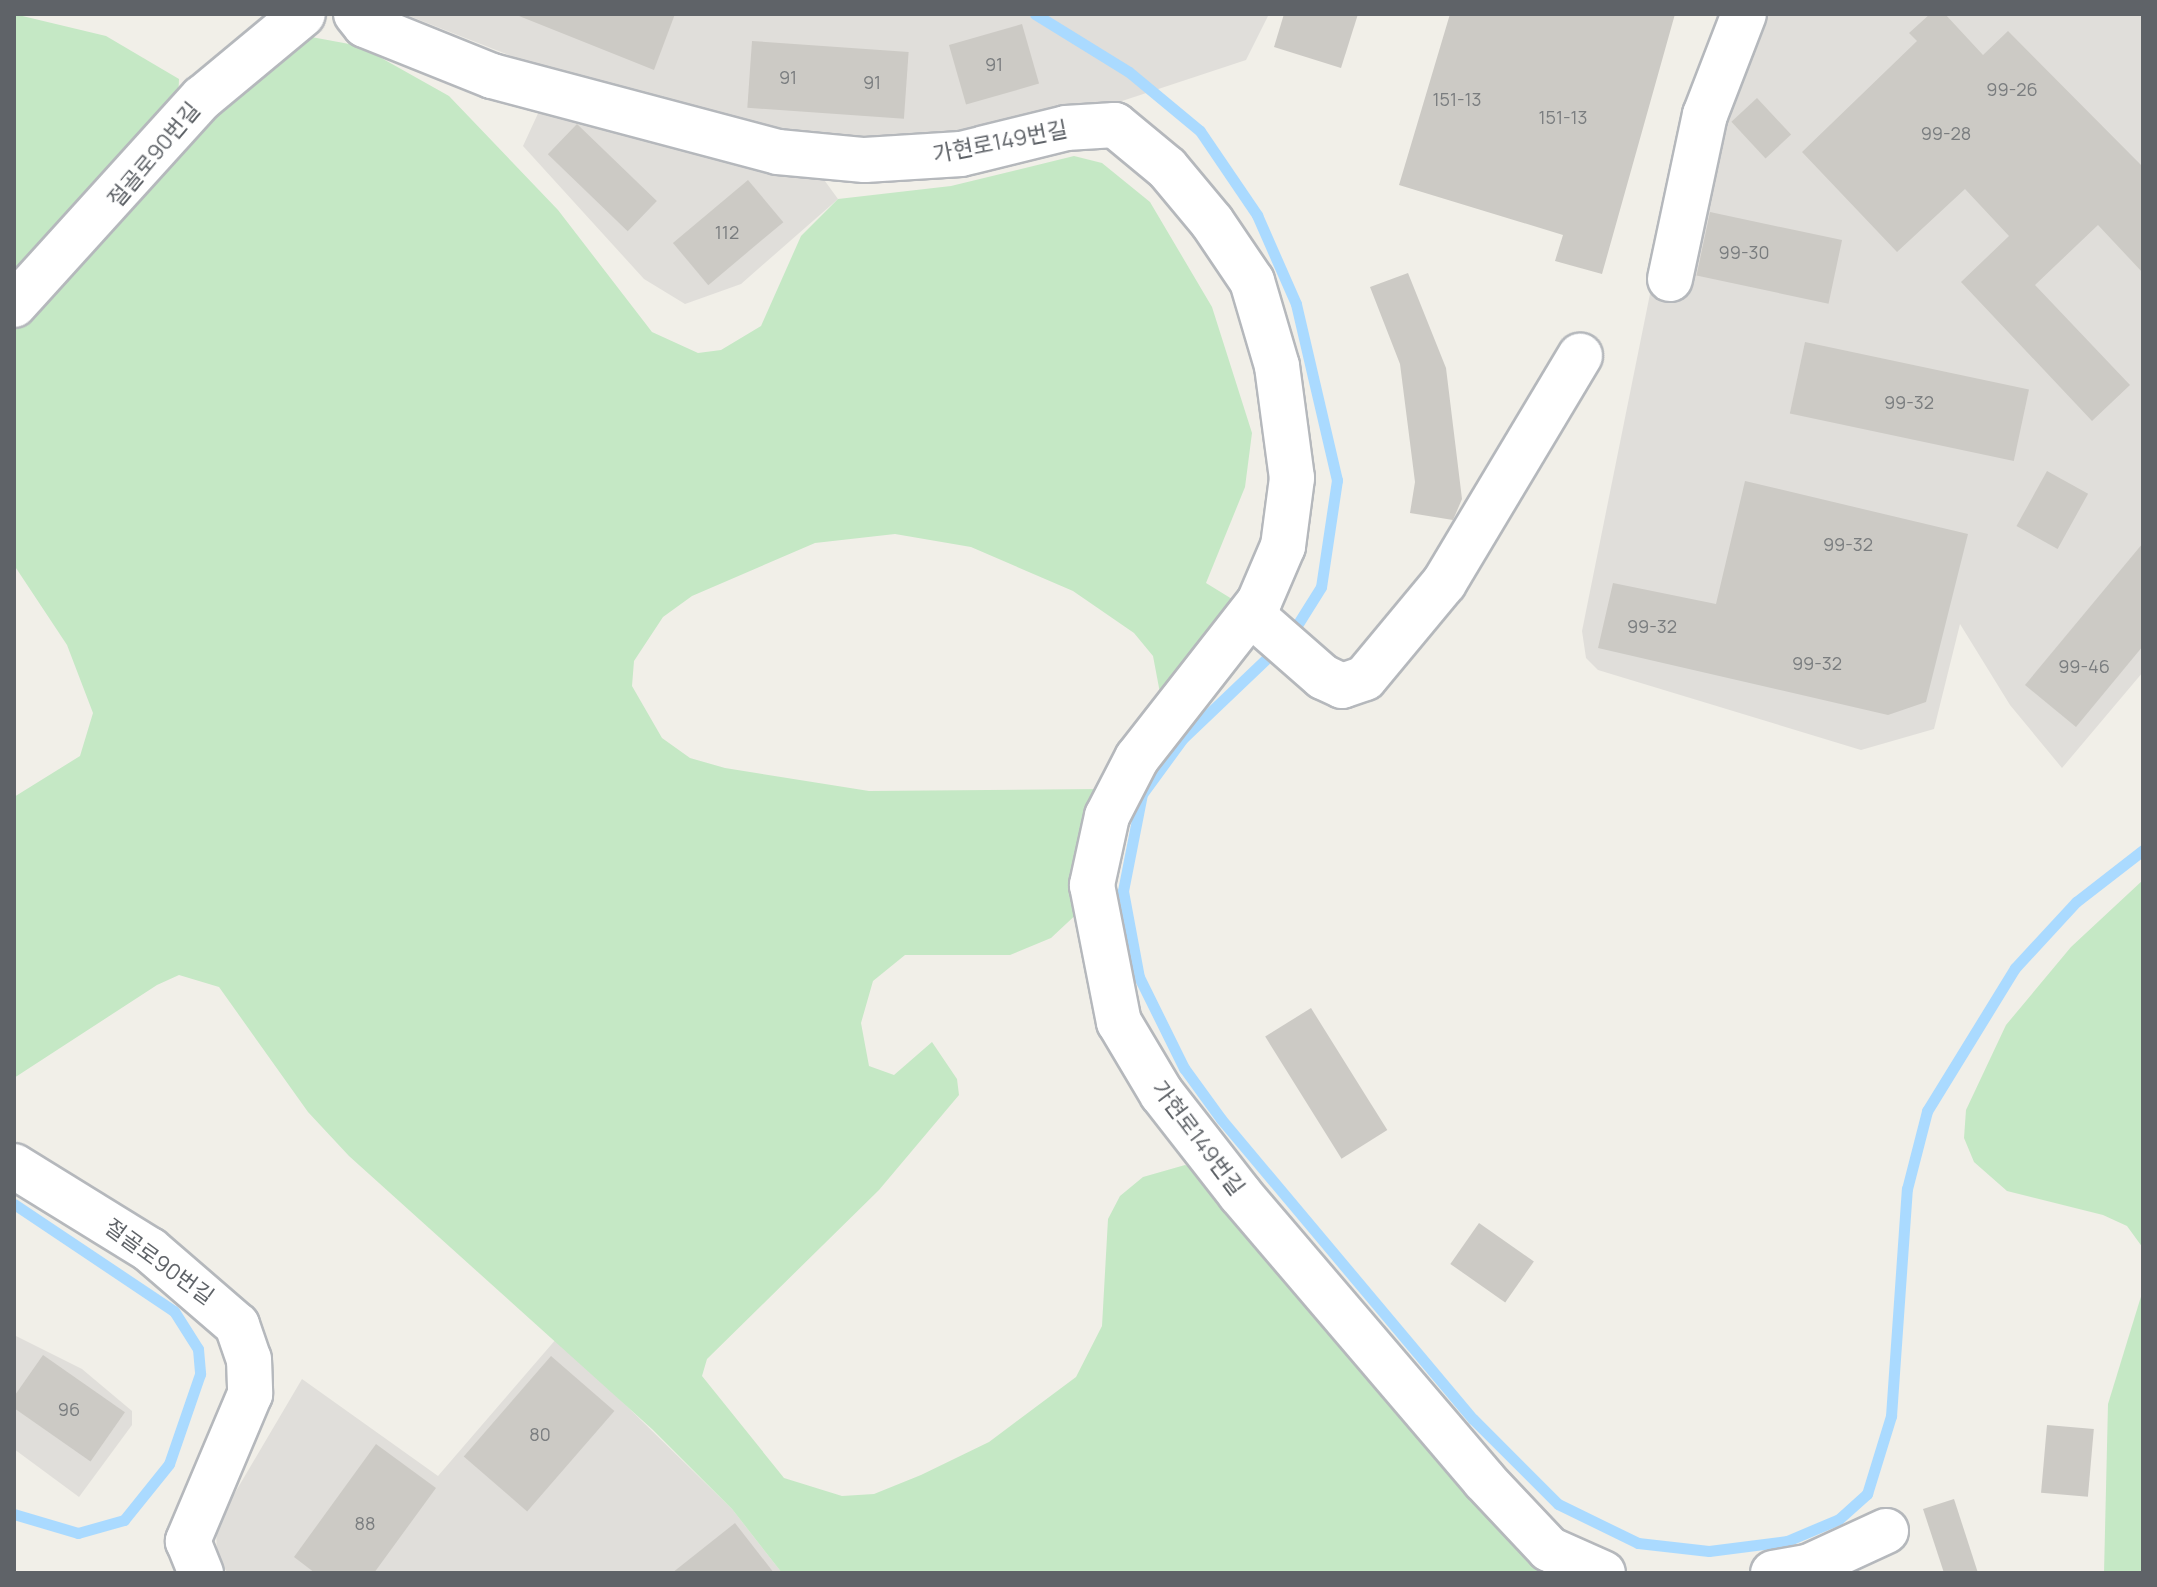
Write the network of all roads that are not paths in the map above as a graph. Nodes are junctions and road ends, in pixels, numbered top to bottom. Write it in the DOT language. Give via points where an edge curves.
graph roads {
  1 [pos="303,14"];
  2 [pos="356,14"];
  3 [pos="1744,14"];
  4 [pos="1670,279"];
  5 [pos="14,305"];
  6 [pos="1580,356"];
  7 [pos="1251,614"];
  8 [pos="14,1166"];
  9 [pos="1886,1531"];
  10 [pos="201,1573"];
  11 [pos="1603,1573"];
  12 [pos="1773,1573"];
  1 -- 5 [label="lane, 절골로90번길" via="202,98"];
  2 -- 7 [label="lane, 가현로149번길" via="365,25 492,76 778,152 865,160 961,154 1066,128 1115,125 1167,168 1252,281 1277,366 1292,478 1283,546"];
  3 -- 4 [label="lane" via="1705,115"];
  6 -- 7 [label="lane" via="1444,583 1365,678 1342,686 1323,677"];
  7 -- 11 [label="lane, 가현로149번길" via="1137,758 1107,816 1092,885 1119,1022 1162,1094 1240,1194 1484,1480 1549,1549"];
  8 -- 10 [label="lane, 절골로90번길" via="150,1250 237,1325 249,1359 250,1394 188,1541"];
  9 -- 12 [label="lane" via="1808,1567"];
}
